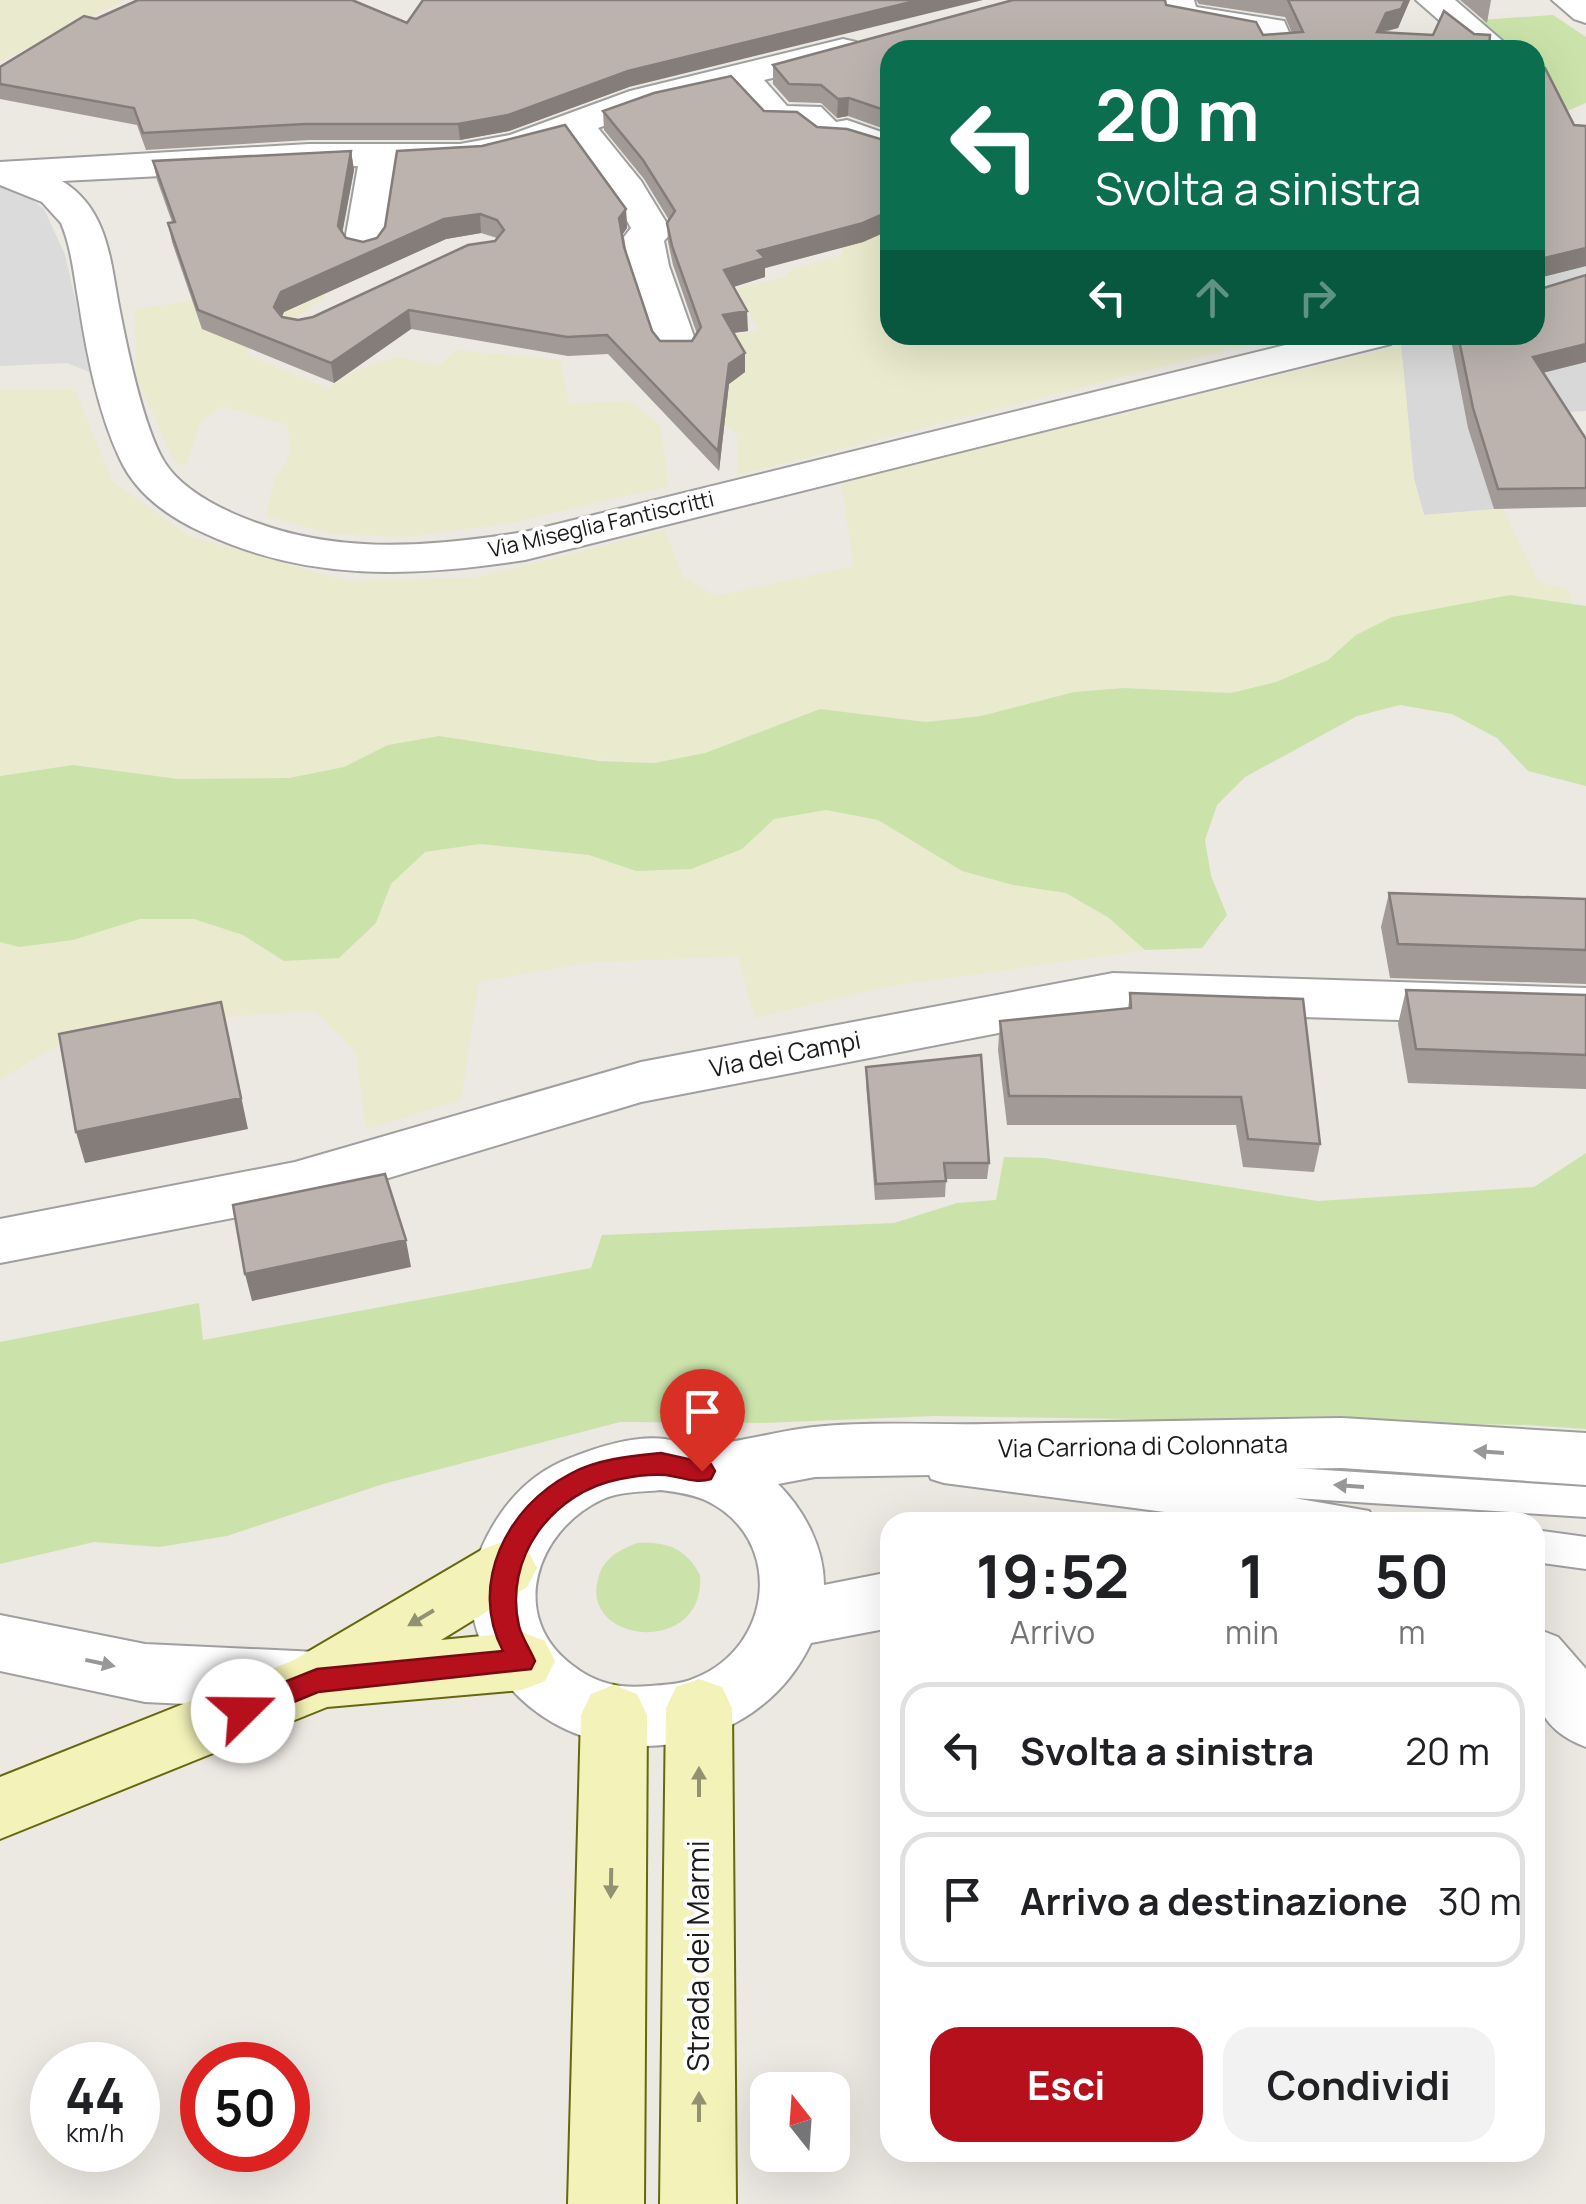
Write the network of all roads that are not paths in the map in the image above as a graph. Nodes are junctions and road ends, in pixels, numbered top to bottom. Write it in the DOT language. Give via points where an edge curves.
graph roads {
  1 [pos="1177,0"];
  2 [pos="1569,0"];
  3 [pos="1428,8"];
  4 [pos="1586,12"];
  5 [pos="1275,40"];
  6 [pos="1479,40"];
  7 [pos="874,41"];
  8 [pos="742,77"];
  9 [pos="576,125"];
  10 [pos="880,144"];
  11 [pos="379,156"];
  12 [pos="14,177"];
  13 [pos="364,246"];
  14 [pos="1336,345"];
  15 [pos="677,348"];
  16 [pos="1586,1007"];
  17 [pos="0,1241"];
  18 [pos="816,1452"];
  19 [pos="1586,1458"];
  20 [pos="702,1471"];
  21 [pos="1586,1502"];
  22 [pos="1279,1512"];
  23 [pos="1545,1547"];
  24 [pos="1586,1553"];
  25 [pos="505,1568"];
  26 [pos="880,1602"];
  27 [pos="791,1619"];
  28 [pos="0,1642"];
  29 [pos="1545,1653"];
  30 [pos="522,1661"];
  31 [pos="1545,1669"];
  32 [pos="1586,1671"];
  33 [pos="317,1680"];
  34 [pos="699,1708"];
  35 [pos="614,1716"];
  36 [pos="1586,1717"];
  37 [pos="0,1808"];
  38 [pos="606,2204"];
  39 [pos="698,2204"];
  1 -- 5 [label="street" via="1180,15 1270,29"];
  2 -- 4 [label="street"];
  3 -- 6 [label="street"];
  7 -- 8 [label="street"];
  8 -- 9 [label="street" via="643,99"];
  8 -- 10 [label="street" via="777,118 808,115 828,135 847,131"];
  9 -- 11 [label="street" via="460,155"];
  9 -- 15 [label="street" via="625,183 652,232 644,238 649,266"];
  11 -- 12 [label="street" via="308,155"];
  11 -- 13 [label="street"];
  12 -- 14 [label="street, Via Miseglia Fantiscritti" via="66,200 87,235 100,314 142,461 183,506 250,540 336,560 431,561 525,546"];
  16 -- 17 [label="street, Via dei Campi" via="1113,992 640,1082 295,1184"];
  19 -- 18 [label="street, Via Carriona di Colonnata, one-way" via="1342,1443"];
  18 -- 20 [label="street, Via Carriona di Colonnata"];
  21 -- 18 [label="lane, one-way"];
  18 -- 22 [label="lane"];
  20 -- 25 [label="street, Via Carriona di Colonnata" via="661,1464 580,1480 520,1534"];
  20 -- 27 [label="street, Via Carriona di Colonnata" via="739,1487 768,1513 788,1545 796,1581"];
  23 -- 24 [label="lane"];
  25 -- 30 [label="street, Via Carriona di Colonnata" via="506,1631"];
  25 -- 33 [label="main road, one-way"];
  26 -- 27 [label="street"];
  27 -- 34 [label="street, Via Carriona di Colonnata" via="772,1656 740,1687"];
  28 -- 33 [label="street, one-way" via="146,1673"];
  29 -- 32 [label="lane"];
  30 -- 33 [label="main road"];
  30 -- 35 [label="street, Via Carriona di Colonnata" via="561,1695"];
  31 -- 36 [label="street"];
  33 -- 37 [label="main road"];
  34 -- 35 [label="street, Via Carriona di Colonnata"];
  39 -- 34 [label="main road, Strada dei Marmi, one-way"];
  35 -- 38 [label="main road, one-way"];
}
